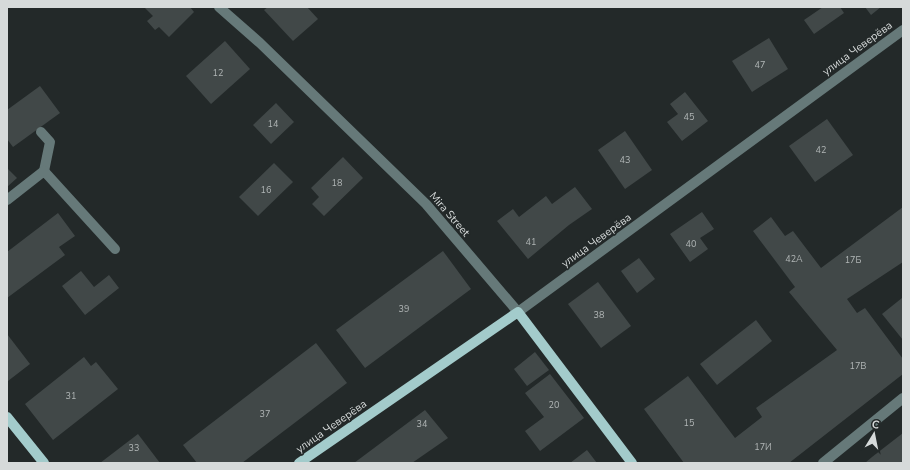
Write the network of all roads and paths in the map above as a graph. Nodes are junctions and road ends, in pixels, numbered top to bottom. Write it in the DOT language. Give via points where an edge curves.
graph roads {
  1 [pos="219,7"];
  2 [pos="903,30"];
  3 [pos="41,132"];
  4 [pos="44,171"];
  5 [pos="7,200"];
  6 [pos="116,249"];
  7 [pos="518,312"];
  8 [pos="903,398"];
  9 [pos="7,416"];
  10 [pos="44,463"];
  11 [pos="299,463"];
  12 [pos="632,463"];
  13 [pos="822,463"];
  1 -- 7 [label="street, Mira Street" via="426,204"];
  2 -- 7 [label="street, улица Чеверёва"];
  3 -- 4 [label="street" via="50,142"];
  4 -- 5 [label="street"];
  4 -- 6 [label="street"];
  7 -- 11 [label="main road, улица Чеверёва"];
  7 -- 12 [label="main road, Mira Street"];
  8 -- 13 [label="street"];
  9 -- 10 [label="main road"];
}
